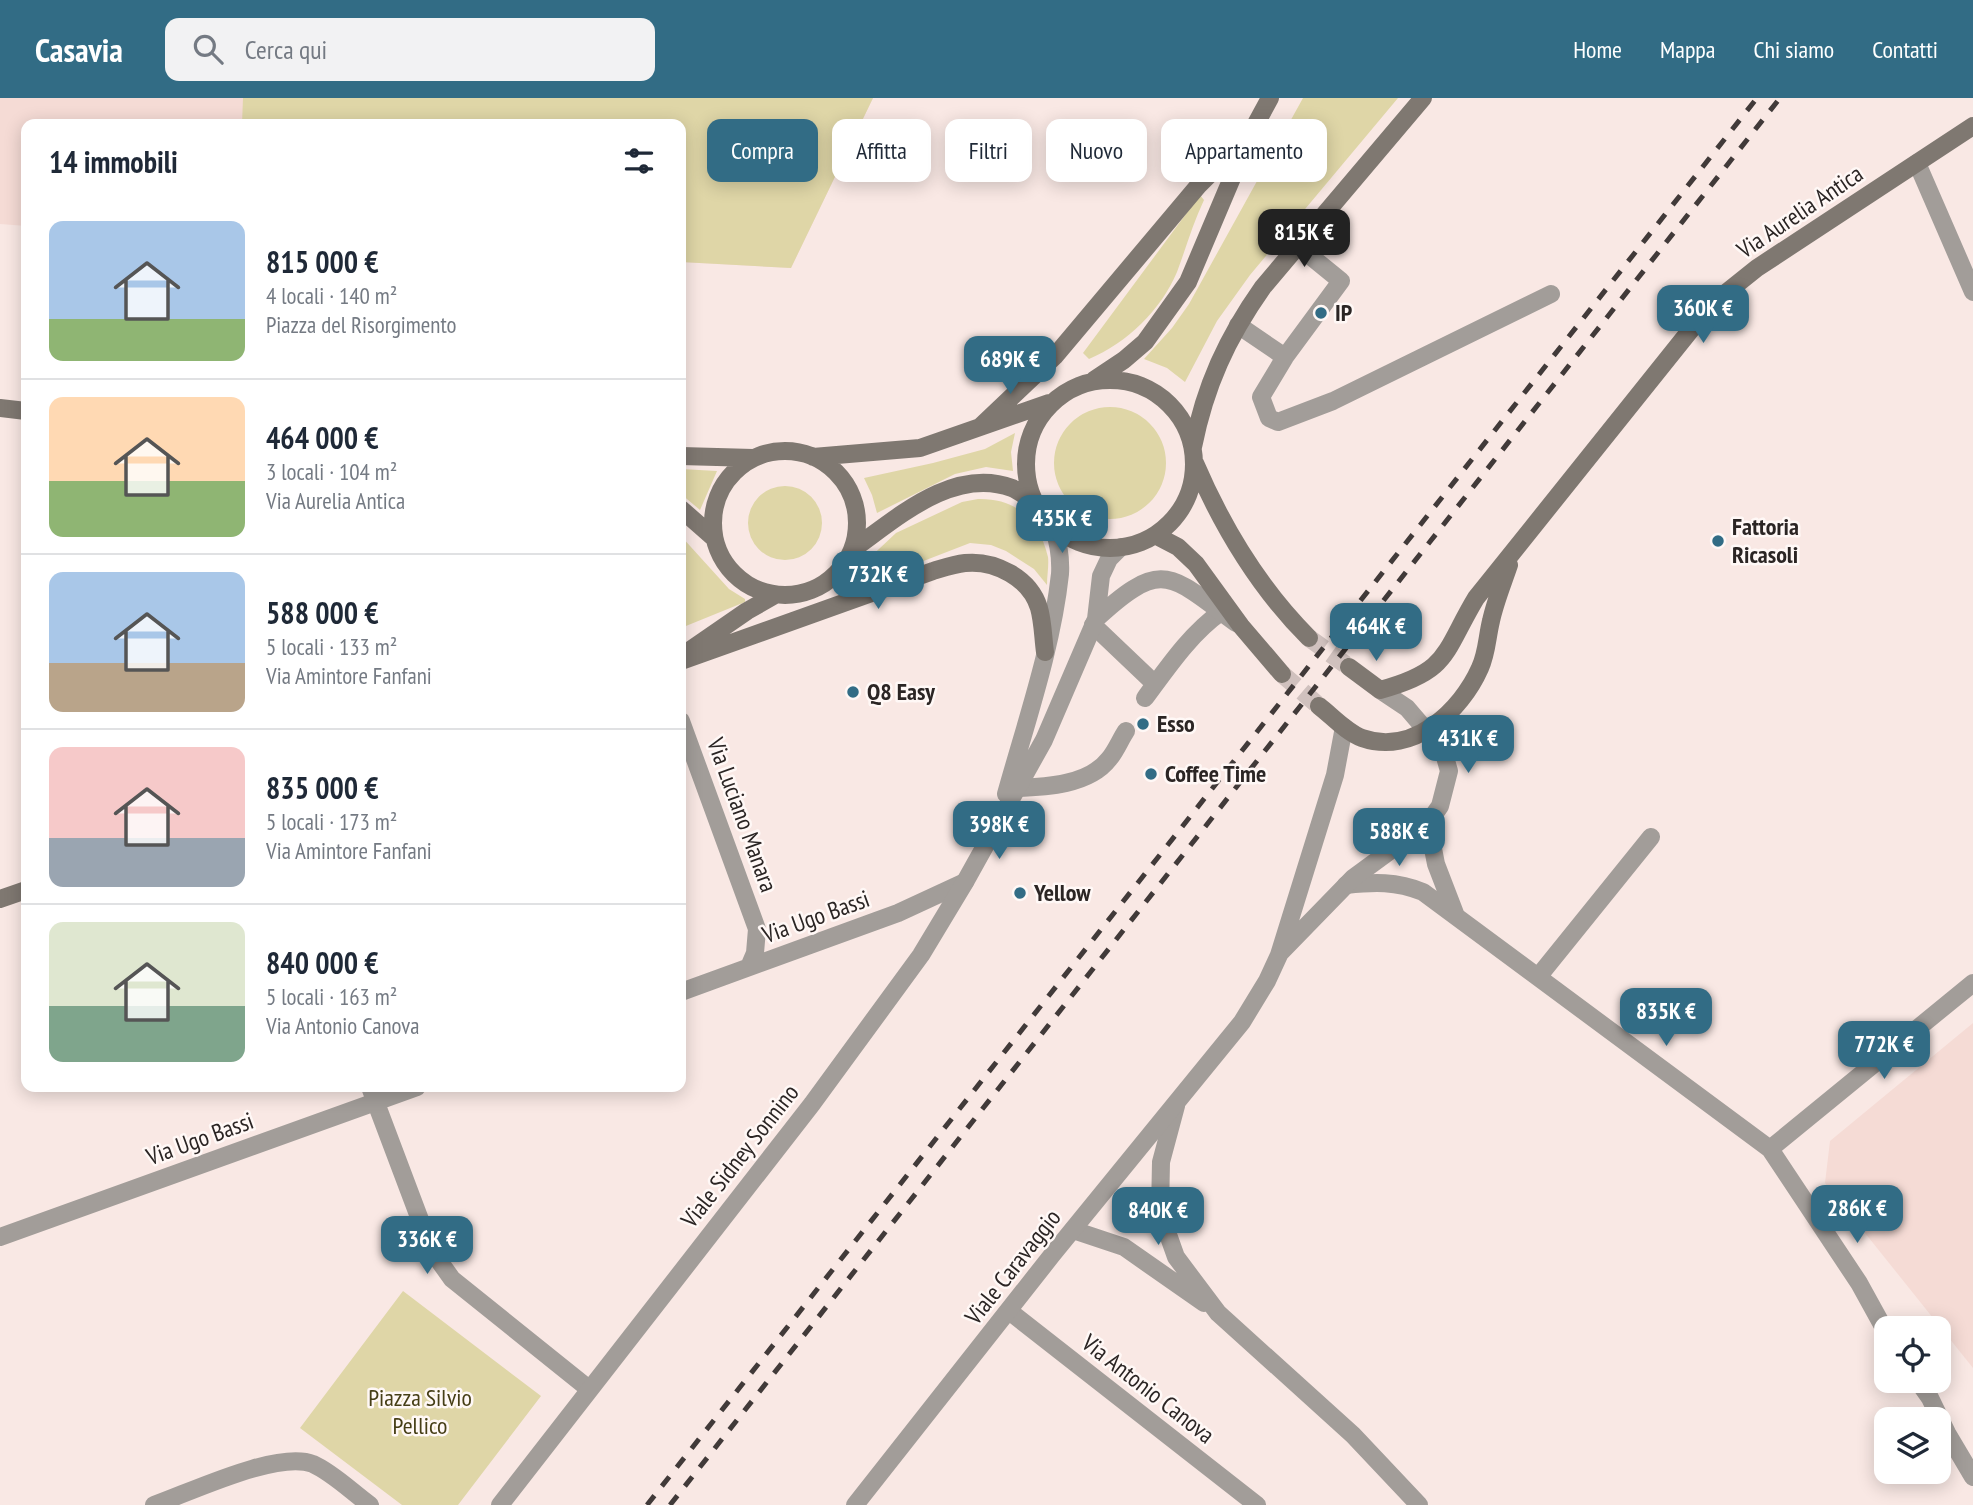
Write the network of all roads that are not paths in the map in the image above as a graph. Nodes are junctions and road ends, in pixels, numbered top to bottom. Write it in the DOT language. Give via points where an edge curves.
graph roads {
  1 [pos="1270,98"];
  2 [pos="1423,98"];
  3 [pos="1259,119"];
  4 [pos="1973,126"];
  5 [pos="1917,163"];
  6 [pos="1202,182"];
  7 [pos="1230,182"];
  8 [pos="1298,246"];
  9 [pos="1973,292"];
  10 [pos="1552,294"];
  11 [pos="1238,325"];
  12 [pos="1285,357"];
  13 [pos="1093,381"];
  14 [pos="1052,402"];
  15 [pos="0,408"];
  16 [pos="21,410"];
  17 [pos="981,426"];
  18 [pos="1193,453"];
  19 [pos="686,456"];
  20 [pos="813,457"];
  21 [pos="753,458"];
  22 [pos="1036,503"];
  23 [pos="686,513"];
  24 [pos="1053,526"];
  25 [pos="1155,535"];
  26 [pos="714,538"];
  27 [pos="1121,547"];
  28 [pos="852,550"];
  29 [pos="1513,553"];
  30 [pos="775,595"];
  31 [pos="1221,612"];
  32 [pos="1094,622"];
  33 [pos="1241,626"];
  34 [pos="1309,638"];
  35 [pos="1045,652"];
  36 [pos="686,655"];
  37 [pos="686,657"];
  38 [pos="1349,667"];
  39 [pos="1282,674"];
  40 [pos="1380,690"];
  41 [pos="1319,706"];
  42 [pos="1344,727"];
  43 [pos="1427,730"];
  44 [pos="1126,731"];
  45 [pos="686,735"];
  46 [pos="1017,788"];
  47 [pos="998,821"];
  48 [pos="1428,823"];
  49 [pos="1651,837"];
  50 [pos="965,882"];
  51 [pos="1346,885"];
  52 [pos="21,892"];
  53 [pos="0,899"];
  54 [pos="1456,916"];
  55 [pos="1279,954"];
  56 [pos="749,967"];
  57 [pos="1538,977"];
  58 [pos="1973,983"];
  59 [pos="686,990"];
  60 [pos="373,1094"];
  61 [pos="1176,1106"];
  62 [pos="1770,1149"];
  63 [pos="1073,1230"];
  64 [pos="0,1237"];
  65 [pos="1009,1311"];
  66 [pos="1218,1312"];
  67 [pos="1877,1316"];
  68 [pos="589,1389"];
  69 [pos="1926,1393"];
  70 [pos="1973,1477"];
  71 [pos="154,1505"];
  72 [pos="370,1505"];
  73 [pos="500,1505"];
  74 [pos="855,1505"];
  75 [pos="1257,1505"];
  76 [pos="1419,1505"];
  1 -- 3 [label="main road"];
  2 -- 8 [label="main road"];
  4 -- 5 [label="main road, Via Aurelia Antica"];
  5 -- 9 [label="street"];
  5 -- 29 [label="main road, Via Aurelia Antica" via="1727,292 1665,360"];
  6 -- 17 [label="main road" via="1055,356"];
  7 -- 13 [label="main road" via="1188,282 1145,342"];
  8 -- 11 [label="main road"];
  8 -- 12 [label="street" via="1341,281"];
  10 -- 12 [label="street" via="1333,401 1278,422 1269,418 1261,397"];
  11 -- 12 [label="street"];
  11 -- 18 [label="main road" via="1208,385"];
  13 -- 14 [label="main road"];
  13 -- 18 [label="main road" via="1130,382 1164,399 1187,429"];
  14 -- 17 [label="main road"];
  14 -- 22 [label="main road" via="1031,432 1026,450 1027,477"];
  15 -- 16 [label="main road"];
  17 -- 20 [label="main road" via="920,448"];
  18 -- 25 [label="main road" via="1193,477 1181,510"];
  18 -- 34 [label="main road" via="1219,514 1259,578"];
  19 -- 21 [label="main road"];
  20 -- 21 [label="main road" via="773,452"];
  20 -- 28 [label="main road" via="832,469 855,507"];
  21 -- 26 [label="main road" via="734,472 720,491 713,514"];
  22 -- 24 [label="main road"];
  22 -- 28 [label="main road" via="1014,488 990,482 951,489 917,504"];
  23 -- 26 [label="main road"];
  24 -- 27 [label="main road" via="1078,542"];
  24 -- 35 [label="street, Viale Sidney Sonnino" via="1060,572"];
  25 -- 27 [label="main road"];
  25 -- 33 [label="main road" via="1196,564"];
  26 -- 30 [label="main road" via="720,554 742,581"];
  27 -- 32 [label="street, Viale Sidney Sonnino" via="1101,576"];
  28 -- 30 [label="main road" via="829,580 812,590"];
  29 -- 40 [label="main road, Via Aurelia Antica" via="1476,598 1443,658 1415,679"];
  29 -- 43 [label="main road, Via Aurelia Antica" via="1473,683 1446,717"];
  30 -- 36 [label="main road"];
  31 -- 32 [label="street" via="1188,586 1162,579 1134,587"];
  31 -- 32 [label="street" via="1175,657 1150,691"];
  31 -- 33 [label="street"];
  32 -- 46 [label="street, Viale Sidney Sonnino" via="1044,740"];
  33 -- 39 [label="main road"];
  35 -- 37 [label="main road" via="1038,607 1029,590 1009,571 965,562"];
  35 -- 47 [label="street, Viale Sidney Sonnino"];
  38 -- 40 [label="main road"];
  40 -- 43 [label="street, Viale Caravaggio" via="1407,708"];
  41 -- 42 [label="main road, Via Aurelia Antica"];
  42 -- 43 [label="main road, Via Aurelia Antica" via="1362,738 1388,741"];
  42 -- 55 [label="street, Viale Caravaggio" via="1335,775"];
  43 -- 48 [label="street, Viale Caravaggio" via="1443,750 1449,771 1440,806"];
  44 -- 46 [label="street" via="1108,761 1080,780"];
  45 -- 56 [label="street, Via Luciano Manara" via="757,929"];
  46 -- 47 [label="street, Viale Sidney Sonnino"];
  47 -- 50 [label="street, Viale Sidney Sonnino"];
  48 -- 51 [label="street, Viale Caravaggio"];
  48 -- 54 [label="street" via="1436,864"];
  49 -- 57 [label="street"];
  50 -- 56 [label="street, Via Ugo Bassi" via="898,913"];
  50 -- 68 [label="street, Viale Sidney Sonnino" via="921,955 812,1104"];
  51 -- 54 [label="street" via="1404,884"];
  51 -- 55 [label="street, Viale Caravaggio"];
  52 -- 53 [label="main road"];
  54 -- 57 [label="street"];
  55 -- 61 [label="street, Viale Caravaggio" via="1241,1023"];
  56 -- 59 [label="street, Via Ugo Bassi"];
  57 -- 62 [label="street"];
  58 -- 62 [label="street"];
  60 -- 64 [label="street, Via Ugo Bassi"];
  60 -- 68 [label="street" via="425,1233 452,1279"];
  61 -- 63 [label="street, Viale Caravaggio"];
  61 -- 66 [label="street" via="1161,1162 1160,1212 1175,1257"];
  62 -- 67 [label="street"];
  63 -- 65 [label="street, Viale Caravaggio"];
  63 -- 66 [label="street" via="1124,1247"];
  65 -- 74 [label="street, Viale Caravaggio"];
  65 -- 75 [label="street, Via Antonio Canova"];
  66 -- 76 [label="street" via="1353,1435"];
  68 -- 73 [label="street, Viale Sidney Sonnino"];
  69 -- 70 [label="street"];
  71 -- 72 [label="street" via="266,1464 293,1461 316,1465"];
}
